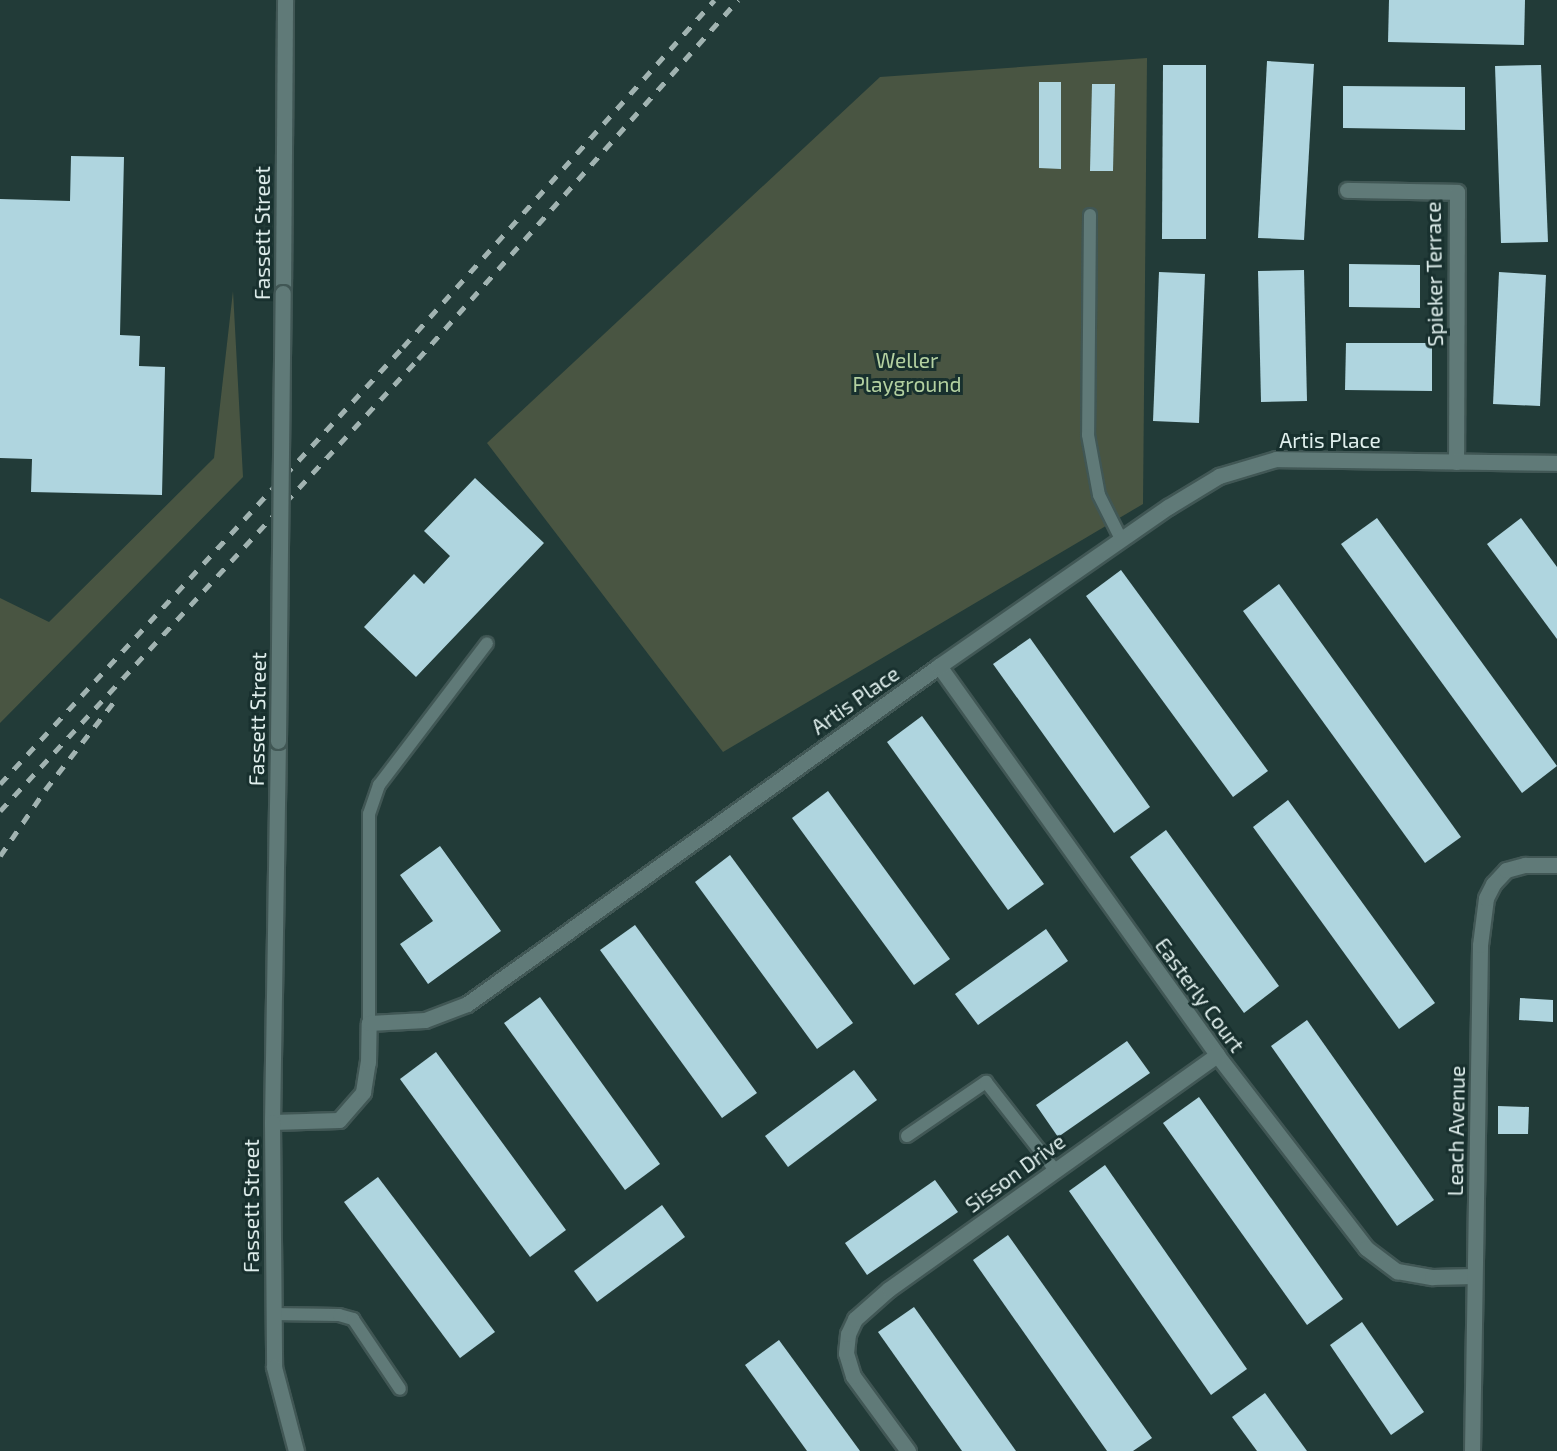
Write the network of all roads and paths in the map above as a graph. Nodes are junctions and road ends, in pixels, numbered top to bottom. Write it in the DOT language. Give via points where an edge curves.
graph roads {
  1 [pos="285,0"];
  2 [pos="1347,190"];
  3 [pos="1090,215"];
  4 [pos="1456,462"];
  5 [pos="1557,464"];
  6 [pos="1121,539"];
  7 [pos="487,642"];
  8 [pos="939,666"];
  9 [pos="1557,865"];
  10 [pos="369,1023"];
  11 [pos="1216,1055"];
  12 [pos="272,1122"];
  13 [pos="907,1136"];
  14 [pos="1055,1170"];
  15 [pos="1474,1276"];
  16 [pos="273,1314"];
  17 [pos="400,1389"];
  18 [pos="294,1444"];
  19 [pos="908,1451"];
  20 [pos="1472,1451"];
  1 -- 12 [label="street, Fassett Street, bridge"];
  2 -- 4 [label="street, Spieker Terrace" via="1457,192"];
  3 -- 6 [label="lane" via="1088,435 1099,495"];
  4 -- 5 [label="street, Artis Place"];
  4 -- 6 [label="street, Artis Place" via="1276,459 1219,476"];
  6 -- 8 [label="street, Artis Place"];
  7 -- 10 [label="lane" via="379,785 369,814"];
  8 -- 10 [label="street, Artis Place" via="467,1004 425,1020"];
  8 -- 11 [label="street, Easterly Court"];
  9 -- 15 [label="street, Leach Avenue" via="1525,865 1506,870 1486,898 1480,945"];
  10 -- 12 [label="street" via="369,1062 363,1092 339,1120"];
  11 -- 14 [label="street, Sisson Drive"];
  11 -- 15 [label="street, Easterly Court" via="1366,1248 1397,1271 1432,1277"];
  12 -- 16 [label="street, Fassett Street"];
  13 -- 14 [label="lane" via="986,1082"];
  14 -- 19 [label="street, Sisson Drive" via="889,1289 855,1319 846,1353 853,1376"];
  15 -- 20 [label="street, Leach Avenue"];
  16 -- 17 [label="lane" via="339,1315 353,1319"];
  16 -- 18 [label="street, Fassett Street" via="274,1367"];
}
